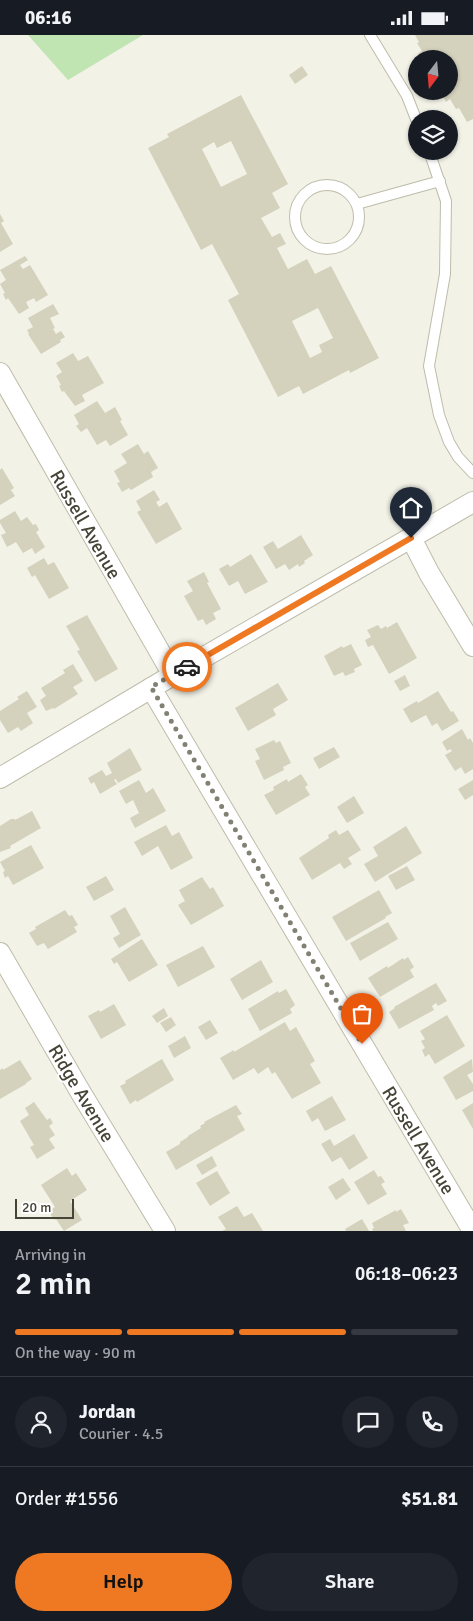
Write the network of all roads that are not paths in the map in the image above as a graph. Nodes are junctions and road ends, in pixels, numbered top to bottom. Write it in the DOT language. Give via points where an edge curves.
graph roads {
  1 [pos="370,35"];
  2 [pos="412,110"];
  3 [pos="432,160"];
  4 [pos="440,181"];
  5 [pos="357,204"];
  6 [pos="0,373"];
  7 [pos="473,473"];
  8 [pos="473,502"];
  9 [pos="411,538"];
  10 [pos="473,646"];
  11 [pos="173,675"];
  12 [pos="151,687"];
  13 [pos="0,778"];
  14 [pos="0,953"];
  15 [pos="165,1231"];
  16 [pos="473,1231"];
  1 -- 2 [label="lane"];
  3 -- 4 [label="lane"];
  4 -- 5 [label="lane"];
  4 -- 7 [label="lane" via="446,201 445,274 429,366 439,415 449,441"];
  5 -- 5 [label="lane" via="350,194 331,184 309,189 295,209 298,233 318,248 342,246 358,228"];
  6 -- 11 [label="street, Russell Avenue"];
  8 -- 9 [label="street"];
  9 -- 10 [label="street"];
  9 -- 11 [label="street"];
  11 -- 12 [label="street"];
  12 -- 13 [label="street"];
  12 -- 16 [label="street, Russell Avenue"];
  14 -- 15 [label="street, Ridge Avenue"];
}
